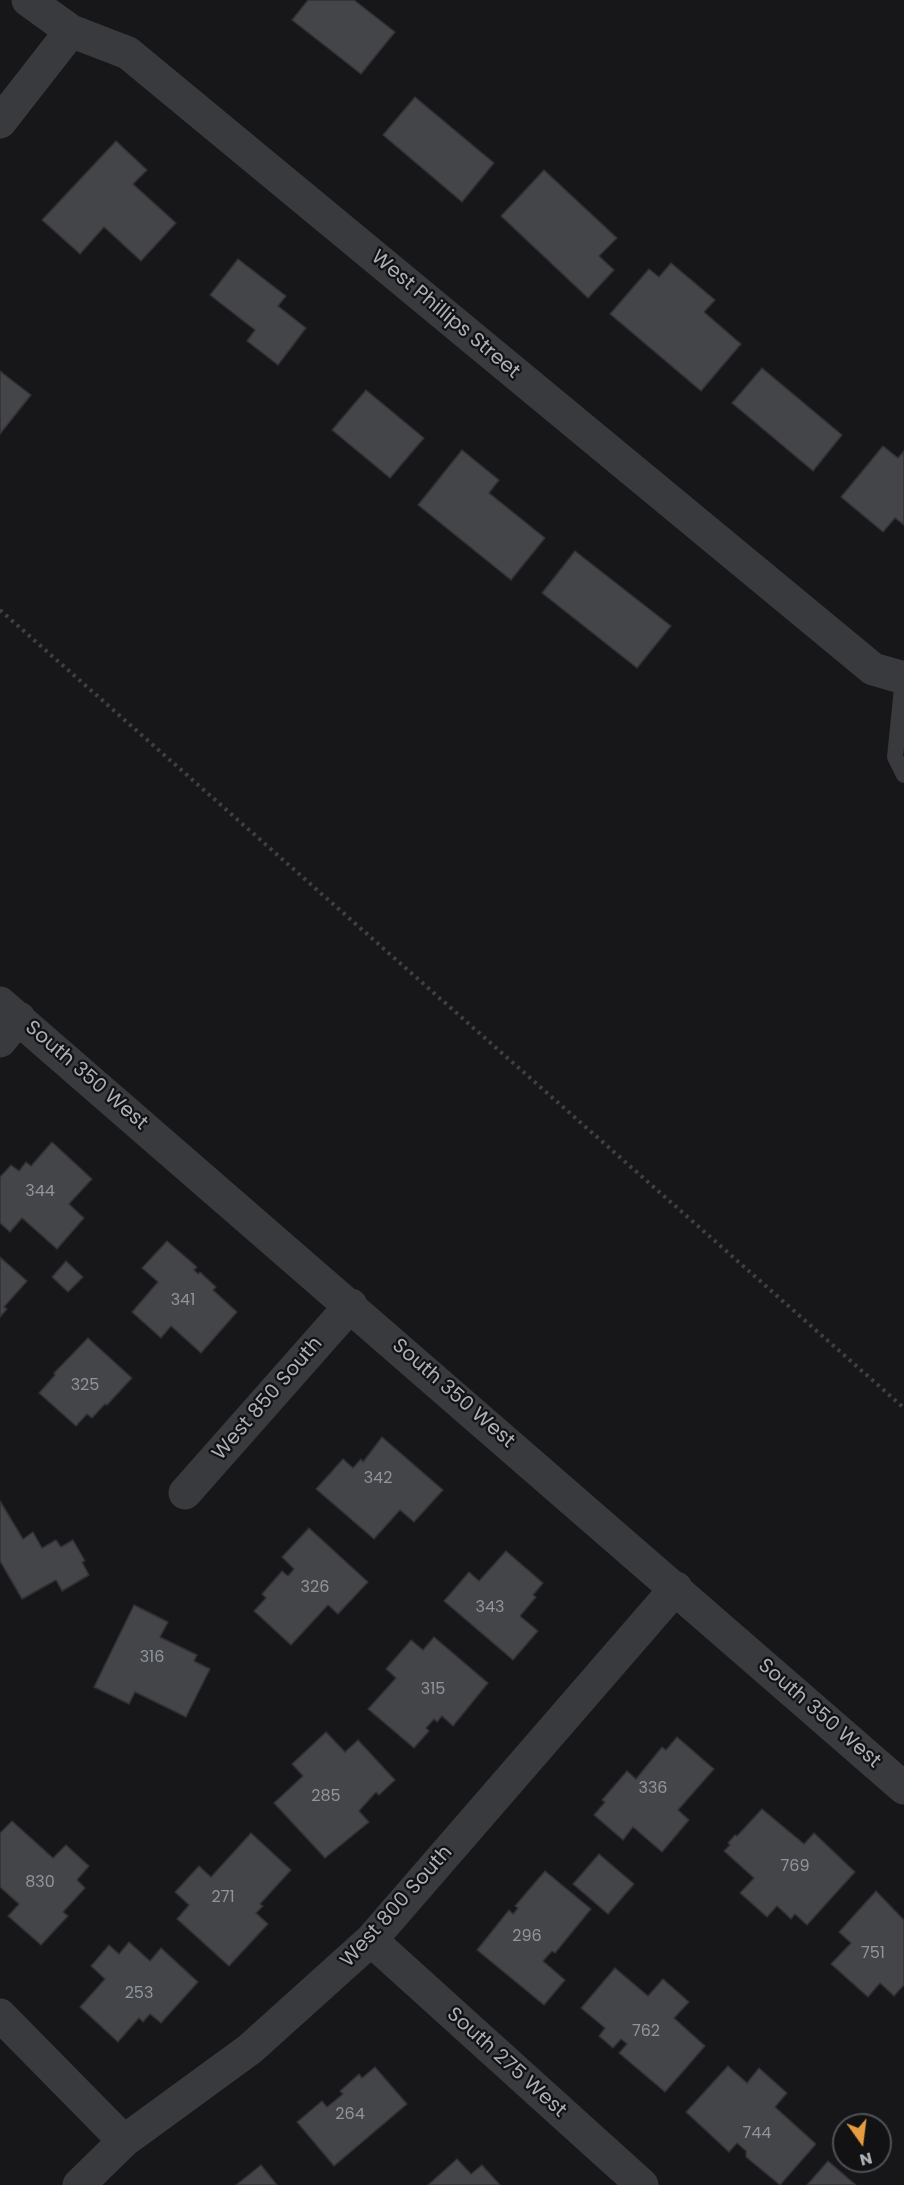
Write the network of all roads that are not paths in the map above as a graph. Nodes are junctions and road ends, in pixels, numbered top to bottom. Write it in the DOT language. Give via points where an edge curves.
graph roads {
  1 [pos="28,0"];
  2 [pos="71,31"];
  3 [pos="0,122"];
  4 [pos="904,678"];
  5 [pos="904,775"];
  6 [pos="6,1020"];
  7 [pos="351,1305"];
  8 [pos="185,1493"];
  9 [pos="676,1588"];
  10 [pos="904,1788"];
  11 [pos="371,1940"];
  12 [pos="0,2015"];
  13 [pos="124,2141"];
  14 [pos="79,2185"];
  15 [pos="642,2185"];
  1 -- 2 [label="street, West Phillips Street"];
  2 -- 3 [label="street"];
  2 -- 4 [label="street, West Phillips Street" via="128,53 873,669"];
  4 -- 5 [label="lane" via="896,757"];
  6 -- 7 [label="street, South 350 West"];
  7 -- 8 [label="street, West 850 South"];
  7 -- 9 [label="street, South 350 West"];
  9 -- 10 [label="street, South 350 West"];
  9 -- 11 [label="street, West 800 South"];
  11 -- 13 [label="street, West 800 South" via="249,2049"];
  11 -- 15 [label="street, South 275 West"];
  12 -- 13 [label="street"];
  13 -- 14 [label="street, West 800 South"];
}
